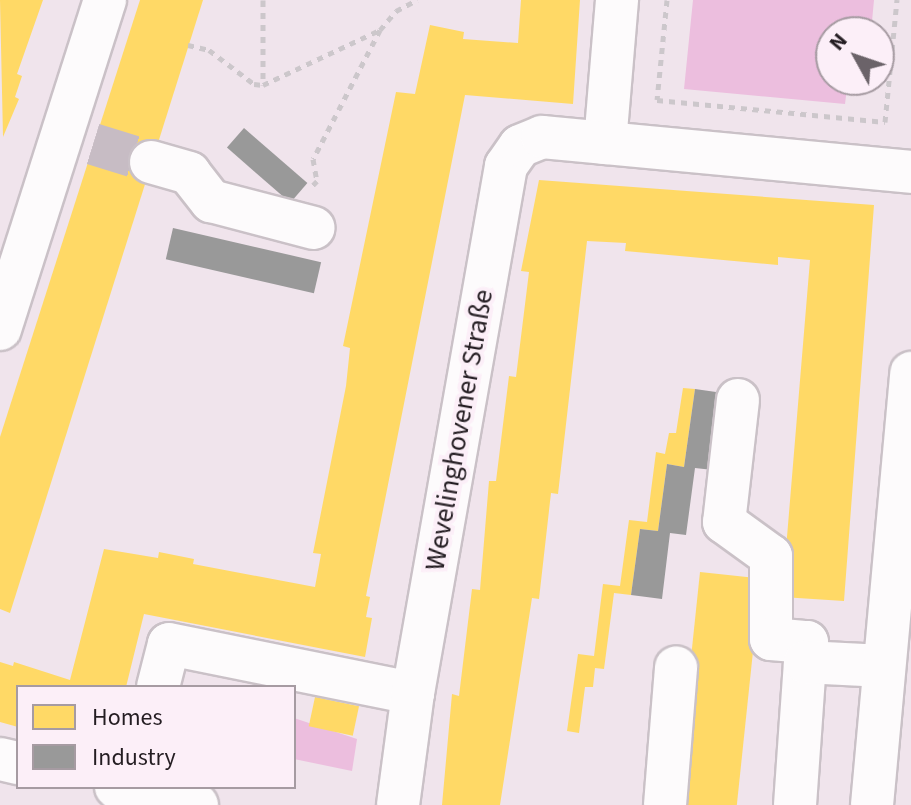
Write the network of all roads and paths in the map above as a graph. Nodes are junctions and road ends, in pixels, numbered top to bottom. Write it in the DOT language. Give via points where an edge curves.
graph roads {
  1 [pos="105,0"];
  2 [pos="253,0"];
  3 [pos="417,0"];
  4 [pos="617,0"];
  5 [pos="667,0"];
  6 [pos="897,0"];
  7 [pos="262,2"];
  8 [pos="380,30"];
  9 [pos="188,45"];
  10 [pos="263,85"];
  11 [pos="605,143"];
  12 [pos="151,162"];
  13 [pos="911,172"];
  14 [pos="304,226"];
  15 [pos="0,329"];
  16 [pos="911,373"];
  17 [pos="738,400"];
  18 [pos="805,662"];
  19 [pos="676,667"];
  20 [pos="892,678"];
  21 [pos="159,685"];
  22 [pos="413,693"];
  23 [pos="129,789"];
  24 [pos="197,805"];
  25 [pos="398,805"];
  26 [pos="665,805"];
  27 [pos="795,805"];
  28 [pos="872,805"];
  1 -- 15 [label="street" via="78,139"];
  2 -- 7 [label="path"];
  3 -- 8 [label="path" via="396,11"];
  4 -- 11 [label="street"];
  5 -- 6 [label="path" via="657,100 885,122"];
  7 -- 10 [label="path"];
  8 -- 10 [label="path"];
  8 -- 14 [label="path" via="313,159 317,181 299,201"];
  9 -- 10 [label="path" via="209,50 254,84"];
  11 -- 13 [label="street, Wevelinghovener Straße"];
  11 -- 22 [label="street, Wevelinghovener Straße" via="542,137 520,146 506,166"];
  12 -- 14 [label="street" via="189,173 211,201"];
  16 -- 20 [label="street"];
  17 -- 18 [label="street" via="724,522 771,556 771,639 807,642"];
  18 -- 20 [label="street"];
  18 -- 27 [label="street"];
  19 -- 26 [label="street"];
  20 -- 28 [label="street"];
  21 -- 22 [label="street" via="169,644"];
  22 -- 25 [label="street, Wevelinghovener Straße"];
  23 -- 24 [label="street"];
}
